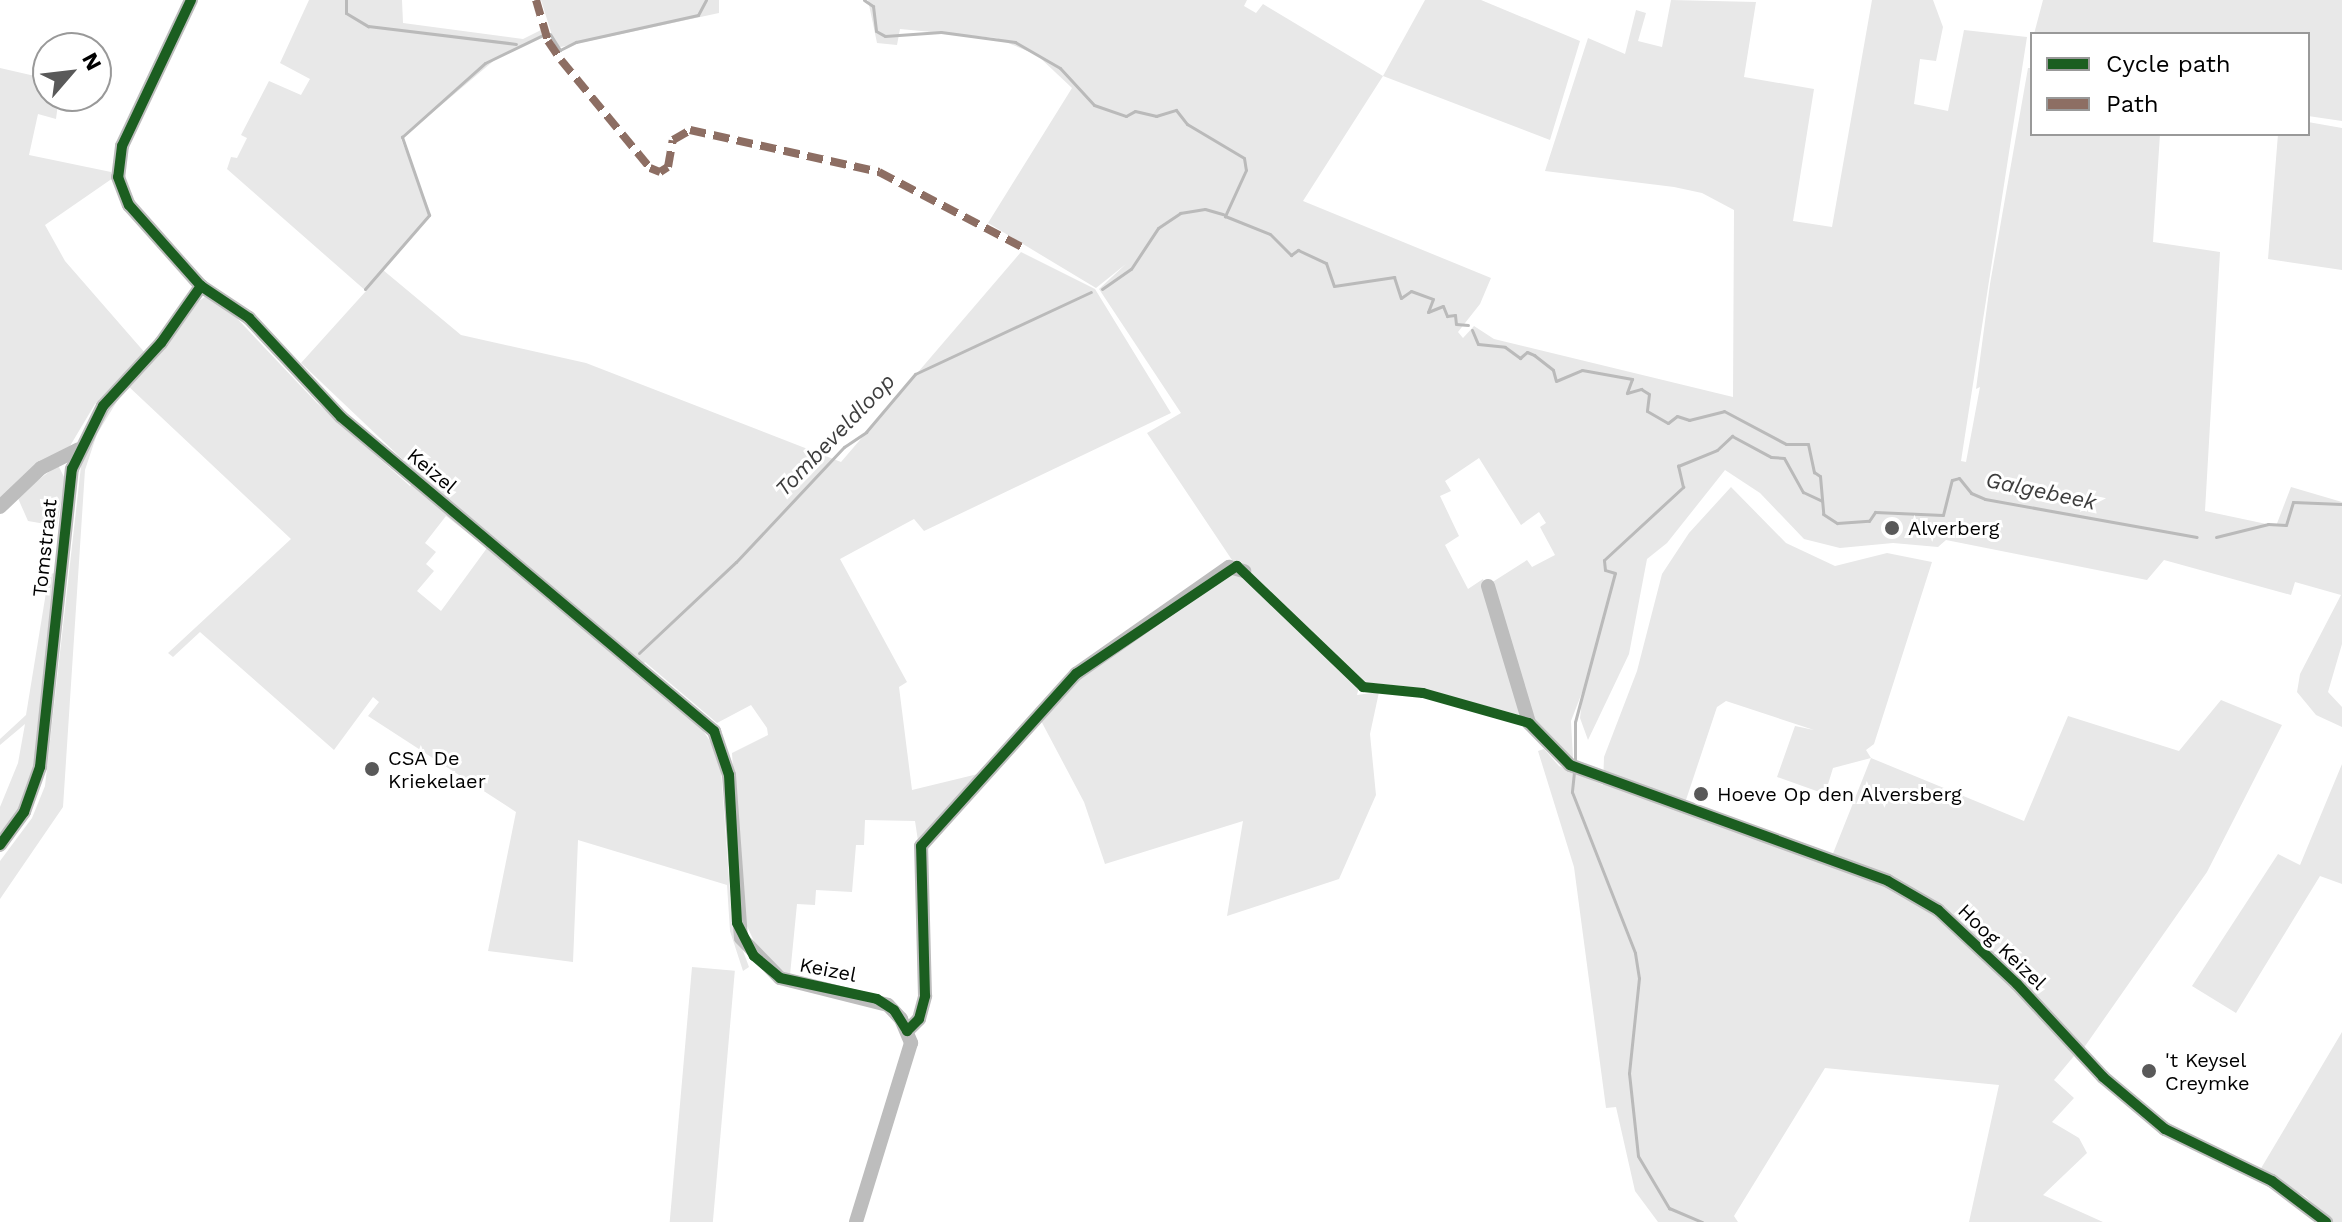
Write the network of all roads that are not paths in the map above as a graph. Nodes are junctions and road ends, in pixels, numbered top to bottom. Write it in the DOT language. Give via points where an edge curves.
graph roads {
  1 [pos="191,0"];
  2 [pos="201,286"];
  3 [pos="79,449"];
  4 [pos="0,507"];
  5 [pos="1244,571"];
  6 [pos="1488,586"];
  7 [pos="0,845"];
  8 [pos="907,1031"];
  9 [pos="856,1222"];
  10 [pos="2326,1222"];
  1 -- 2 [label="street" via="128,128 118,177 140,219"];
  2 -- 3 [label="street, Tomstraat" via="161,343 103,406"];
  2 -- 8 [label="street, Keizel" via="234,305 341,417 714,731 729,775 737,923 754,956 780,978 877,999 894,1010"];
  3 -- 4 [label="street, Tomstraat" via="41,468"];
  3 -- 7 [label="street, Tomstraat" via="72,469 40,767 24,812"];
  5 -- 8 [label="street" via="1229,567 1076,674 921,846 925,996 919,1019"];
  6 -- 10 [label="street, Hoog Keizel" via="1529,723 1570,765 1888,881 1938,910 2017,984 2103,1077 2165,1129 2272,1181"];
  8 -- 9 [label="street" via="911,1057"];
}
